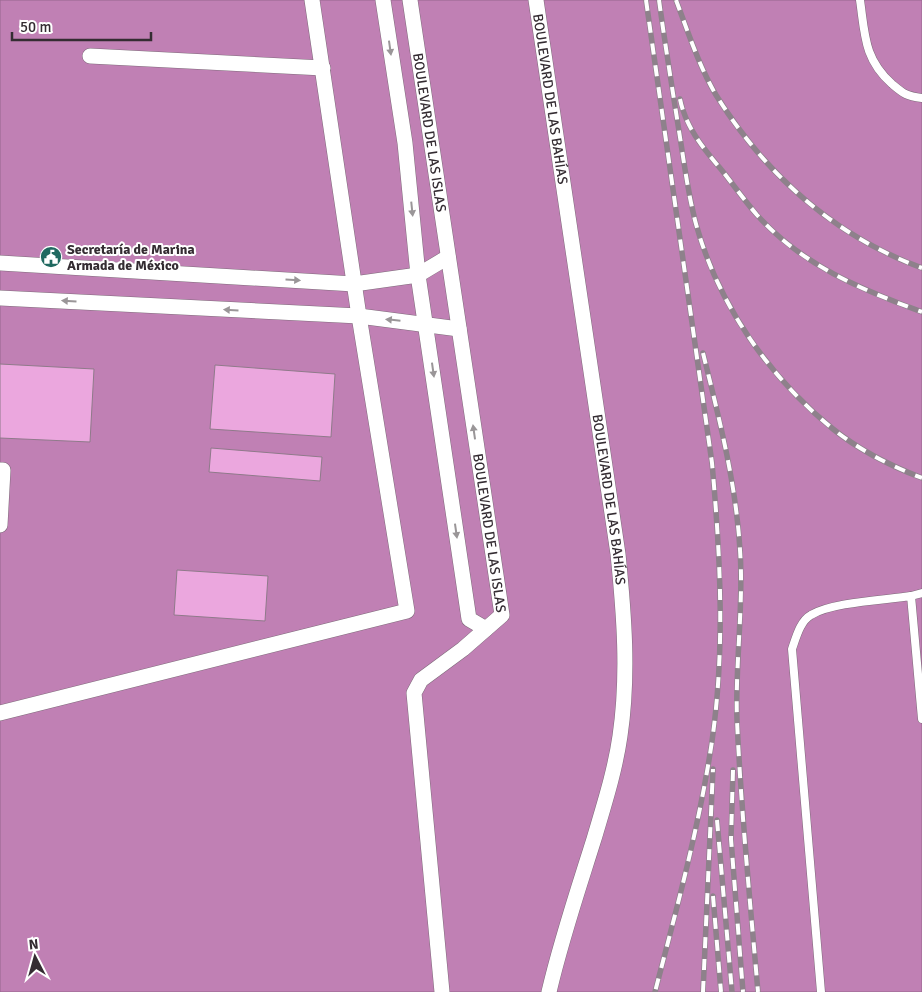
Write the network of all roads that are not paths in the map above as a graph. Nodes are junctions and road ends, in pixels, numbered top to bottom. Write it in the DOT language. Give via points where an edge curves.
graph roads {
  1 [pos="312,0"];
  2 [pos="383,0"];
  3 [pos="410,0"];
  4 [pos="536,0"];
  5 [pos="860,0"];
  6 [pos="90,56"];
  7 [pos="323,68"];
  8 [pos="922,98"];
  9 [pos="448,257"];
  10 [pos="0,263"];
  11 [pos="418,275"];
  12 [pos="354,284"];
  13 [pos="0,298"];
  14 [pos="359,316"];
  15 [pos="426,324"];
  16 [pos="459,329"];
  17 [pos="0,470"];
  18 [pos="0,525"];
  19 [pos="922,593"];
  20 [pos="912,596"];
  21 [pos="486,629"];
  22 [pos="0,713"];
  23 [pos="922,719"];
  24 [pos="442,992"];
  25 [pos="548,992"];
  26 [pos="821,992"];
  1 -- 7 [label="street"];
  2 -- 11 [label="street, BOULEVARD DE LAS ISLAS, one-way" via="404,143"];
  3 -- 9 [label="street, BOULEVARD DE LAS ISLAS"];
  4 -- 25 [label="street, BOULEVARD DE LAS BAHÍAS" via="618,554 626,683 620,737 608,792"];
  5 -- 8 [label="lane" via="866,44 878,71 907,96"];
  6 -- 7 [label="street"];
  7 -- 12 [label="street"];
  9 -- 11 [label="street"];
  9 -- 16 [label="street, BOULEVARD DE LAS ISLAS"];
  10 -- 12 [label="street, one-way"];
  11 -- 12 [label="street"];
  11 -- 15 [label="street, BOULEVARD DE LAS ISLAS"];
  12 -- 14 [label="street"];
  14 -- 13 [label="street, one-way"];
  15 -- 14 [label="street, one-way"];
  14 -- 22 [label="street" via="407,611"];
  15 -- 16 [label="street"];
  15 -- 21 [label="street, BOULEVARD DE LAS ISLAS, one-way" via="469,618"];
  21 -- 16 [label="street, BOULEVARD DE LAS ISLAS, one-way" via="502,615"];
  17 -- 18 [label="street" via="3,470"];
  19 -- 20 [label="lane"];
  20 -- 23 [label="lane"];
  20 -- 26 [label="lane" via="834,607 810,615 799,629 792,649"];
  21 -- 24 [label="street" via="421,680 414,693"];
}
